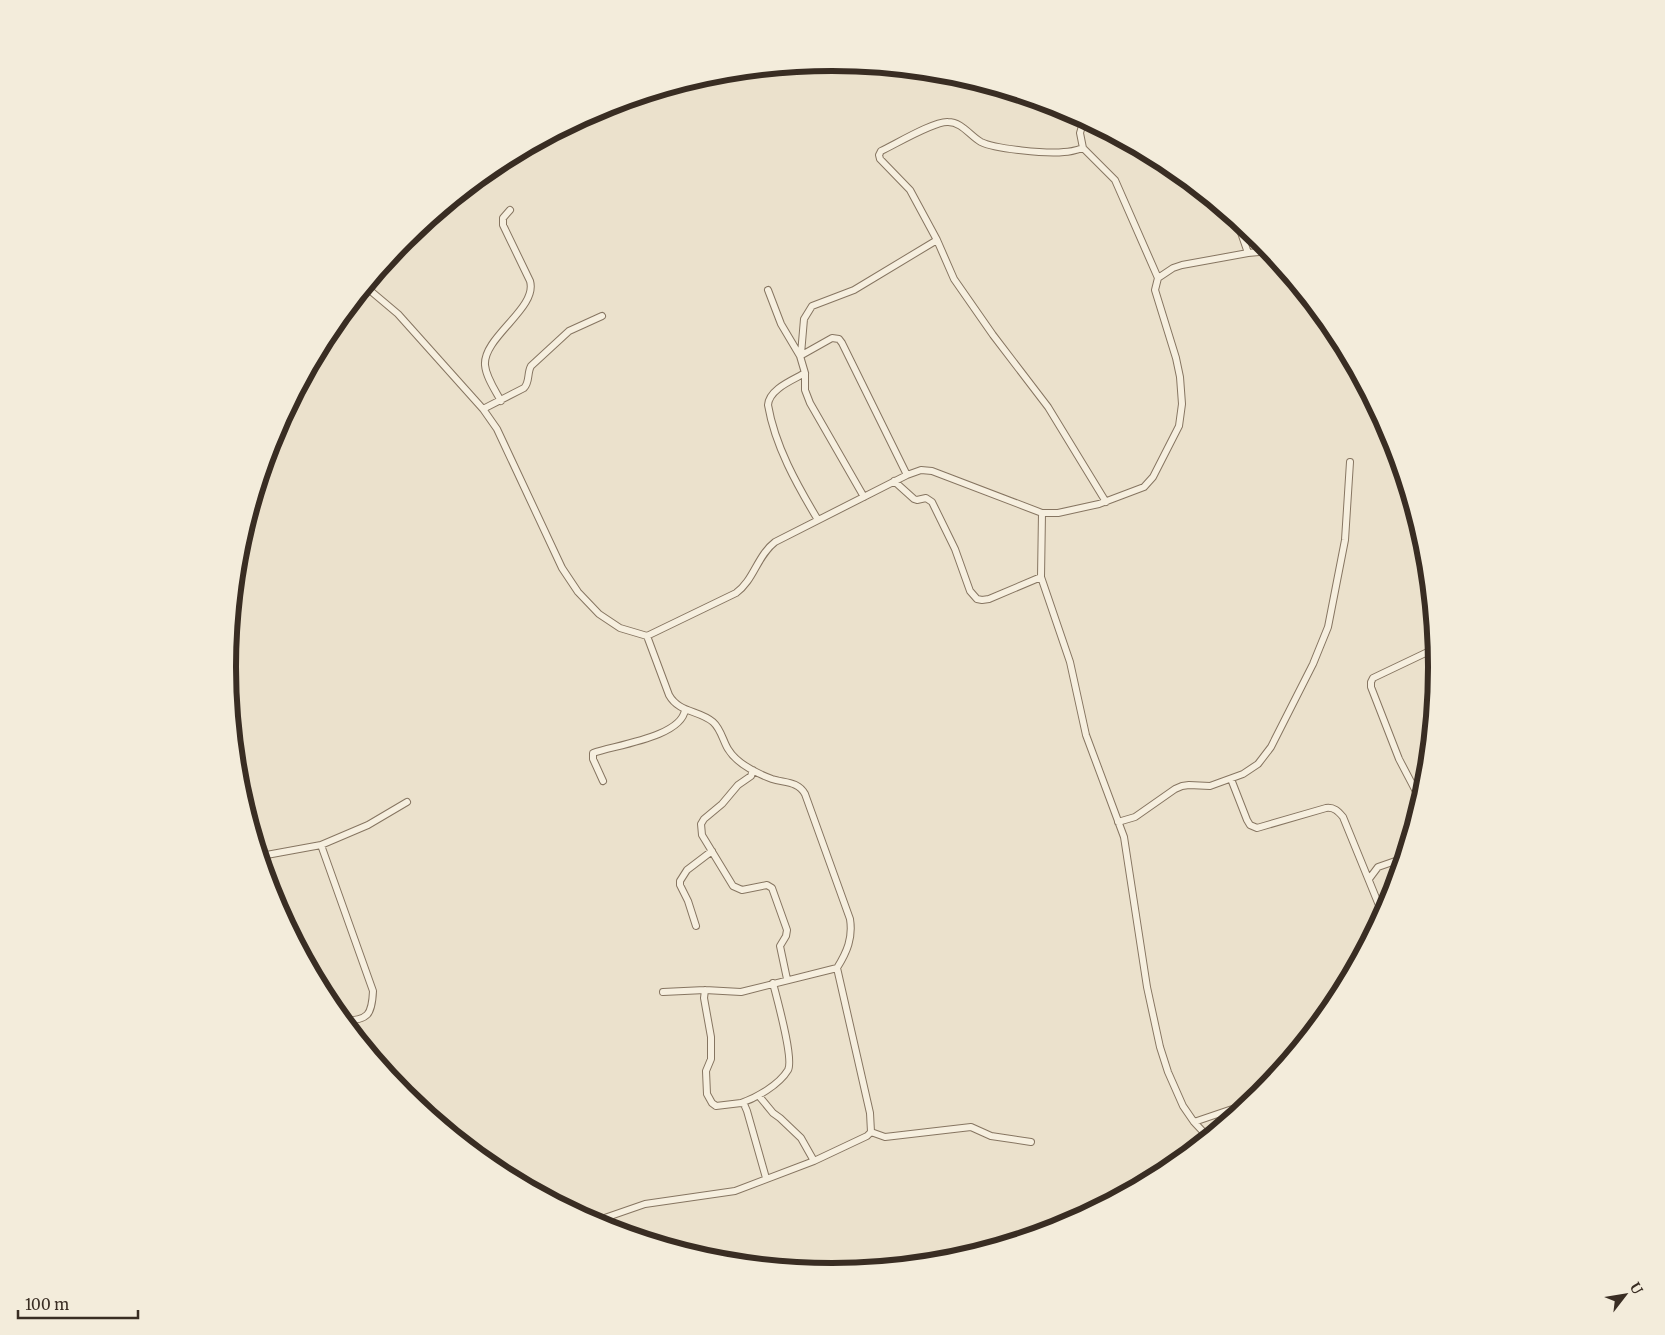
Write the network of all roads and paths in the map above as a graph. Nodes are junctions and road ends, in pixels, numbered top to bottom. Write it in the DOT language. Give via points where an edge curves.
graph roads {
  1 [pos="1082,127"];
  2 [pos="1083,148"];
  3 [pos="510,210"];
  4 [pos="1241,234"];
  5 [pos="937,240"];
  6 [pos="1260,252"];
  7 [pos="1248,253"];
  8 [pos="1158,278"];
  9 [pos="768,290"];
  10 [pos="370,291"];
  11 [pos="602,316"];
  12 [pos="800,356"];
  13 [pos="805,373"];
  14 [pos="501,401"];
  15 [pos="483,409"];
  16 [pos="1350,462"];
  17 [pos="907,475"];
  18 [pos="894,481"];
  19 [pos="864,497"];
  20 [pos="1106,502"];
  21 [pos="1042,513"];
  22 [pos="818,520"];
  23 [pos="1041,577"];
  24 [pos="648,636"];
  25 [pos="1428,652"];
  26 [pos="685,710"];
  27 [pos="753,770"];
  28 [pos="603,780"];
  29 [pos="1231,780"];
  30 [pos="1415,790"];
  31 [pos="407,802"];
  32 [pos="1118,822"];
  33 [pos="321,845"];
  34 [pos="712,850"];
  35 [pos="267,855"];
  36 [pos="1396,861"];
  37 [pos="1369,879"];
  38 [pos="1379,905"];
  39 [pos="696,926"];
  40 [pos="837,968"];
  41 [pos="787,979"];
  42 [pos="773,983"];
  43 [pos="705,990"];
  44 [pos="663,992"];
  45 [pos="352,1021"];
  46 [pos="759,1096"];
  47 [pos="740,1103"];
  48 [pos="1234,1109"];
  49 [pos="1194,1122"];
  50 [pos="871,1132"];
  51 [pos="1204,1134"];
  52 [pos="1031,1142"];
  53 [pos="814,1161"];
  54 [pos="766,1178"];
  55 [pos="604,1218"];
  1 -- 2 [label="street"];
  2 -- 5 [label="street" via="1053,153 998,147 978,141 962,127 948,122 881,151 880,159 910,190"];
  2 -- 8 [label="street" via="1115,180"];
  3 -- 14 [label="street" via="502,225 532,291 486,356 486,372"];
  4 -- 7 [label="street"];
  5 -- 12 [label="street" via="854,290 812,306 804,319"];
  5 -- 20 [label="street" via="954,279 1048,407"];
  6 -- 7 [label="street"];
  7 -- 8 [label="street" via="1182,265"];
  8 -- 20 [label="street" via="1155,290 1180,377 1180,426 1148,483"];
  9 -- 12 [label="street" via="781,324"];
  10 -- 15 [label="street" via="398,314"];
  11 -- 14 [label="street" via="577,326 560,338 529,370 524,388"];
  12 -- 13 [label="street"];
  12 -- 17 [label="street" via="832,338 842,343"];
  13 -- 19 [label="street" via="804,390 810,403"];
  13 -- 22 [label="street" via="775,392 768,405 777,438 798,487"];
  14 -- 15 [label="street"];
  15 -- 24 [label="street" via="497,429 569,581 609,621 620,628"];
  16 -- 29 [label="street" via="1345,540 1328,627 1272,747 1258,764"];
  17 -- 18 [label="street"];
  17 -- 21 [label="street" via="921,470 932,471"];
  18 -- 19 [label="street"];
  18 -- 23 [label="street" via="914,499 926,498 932,502 955,549 970,591 977,599 989,599"];
  19 -- 22 [label="street"];
  20 -- 21 [label="street" via="1058,513"];
  21 -- 23 [label="street"];
  22 -- 24 [label="street" via="768,547 746,584 736,593"];
  23 -- 32 [label="street" via="1070,662 1086,735"];
  24 -- 26 [label="street" via="668,695"];
  25 -- 30 [label="street" via="1373,678 1371,682 1399,759"];
  26 -- 27 [label="street" via="712,721 734,757"];
  26 -- 28 [label="street" via="681,720 668,729 593,753"];
  27 -- 34 [label="street" via="751,776 738,785 701,824 702,835"];
  27 -- 40 [label="street" via="799,786 805,794 850,919 849,945"];
  29 -- 32 [label="street" via="1210,786 1182,786 1135,818"];
  29 -- 37 [label="street" via="1246,820 1257,828 1326,808 1337,810"];
  31 -- 33 [label="street" via="368,825"];
  32 -- 49 [label="street" via="1126,848 1147,987 1160,1047 1176,1092"];
  33 -- 35 [label="street"];
  33 -- 45 [label="street" via="373,990 366,1016"];
  34 -- 39 [label="street" via="687,870 680,881"];
  34 -- 41 [label="street" via="737,889 767,885 772,888 787,930 780,946"];
  36 -- 37 [label="street" via="1378,867"];
  37 -- 38 [label="street"];
  40 -- 41 [label="street"];
  40 -- 50 [label="street" via="870,1114"];
  41 -- 42 [label="street"];
  42 -- 43 [label="street" via="741,992"];
  42 -- 46 [label="street" via="790,1064 783,1076"];
  43 -- 44 [label="street"];
  43 -- 47 [label="street" via="711,1038 706,1071 707,1094 716,1106"];
  46 -- 47 [label="street"];
  46 -- 53 [label="street" via="802,1138"];
  47 -- 54 [label="street" via="747,1111"];
  48 -- 49 [label="street"];
  49 -- 51 [label="street"];
  50 -- 52 [label="street" via="885,1137 971,1127 990,1136"];
  50 -- 53 [label="street" via="859,1141"];
  53 -- 54 [label="street"];
  54 -- 55 [label="street" via="735,1191 645,1204"];
}
